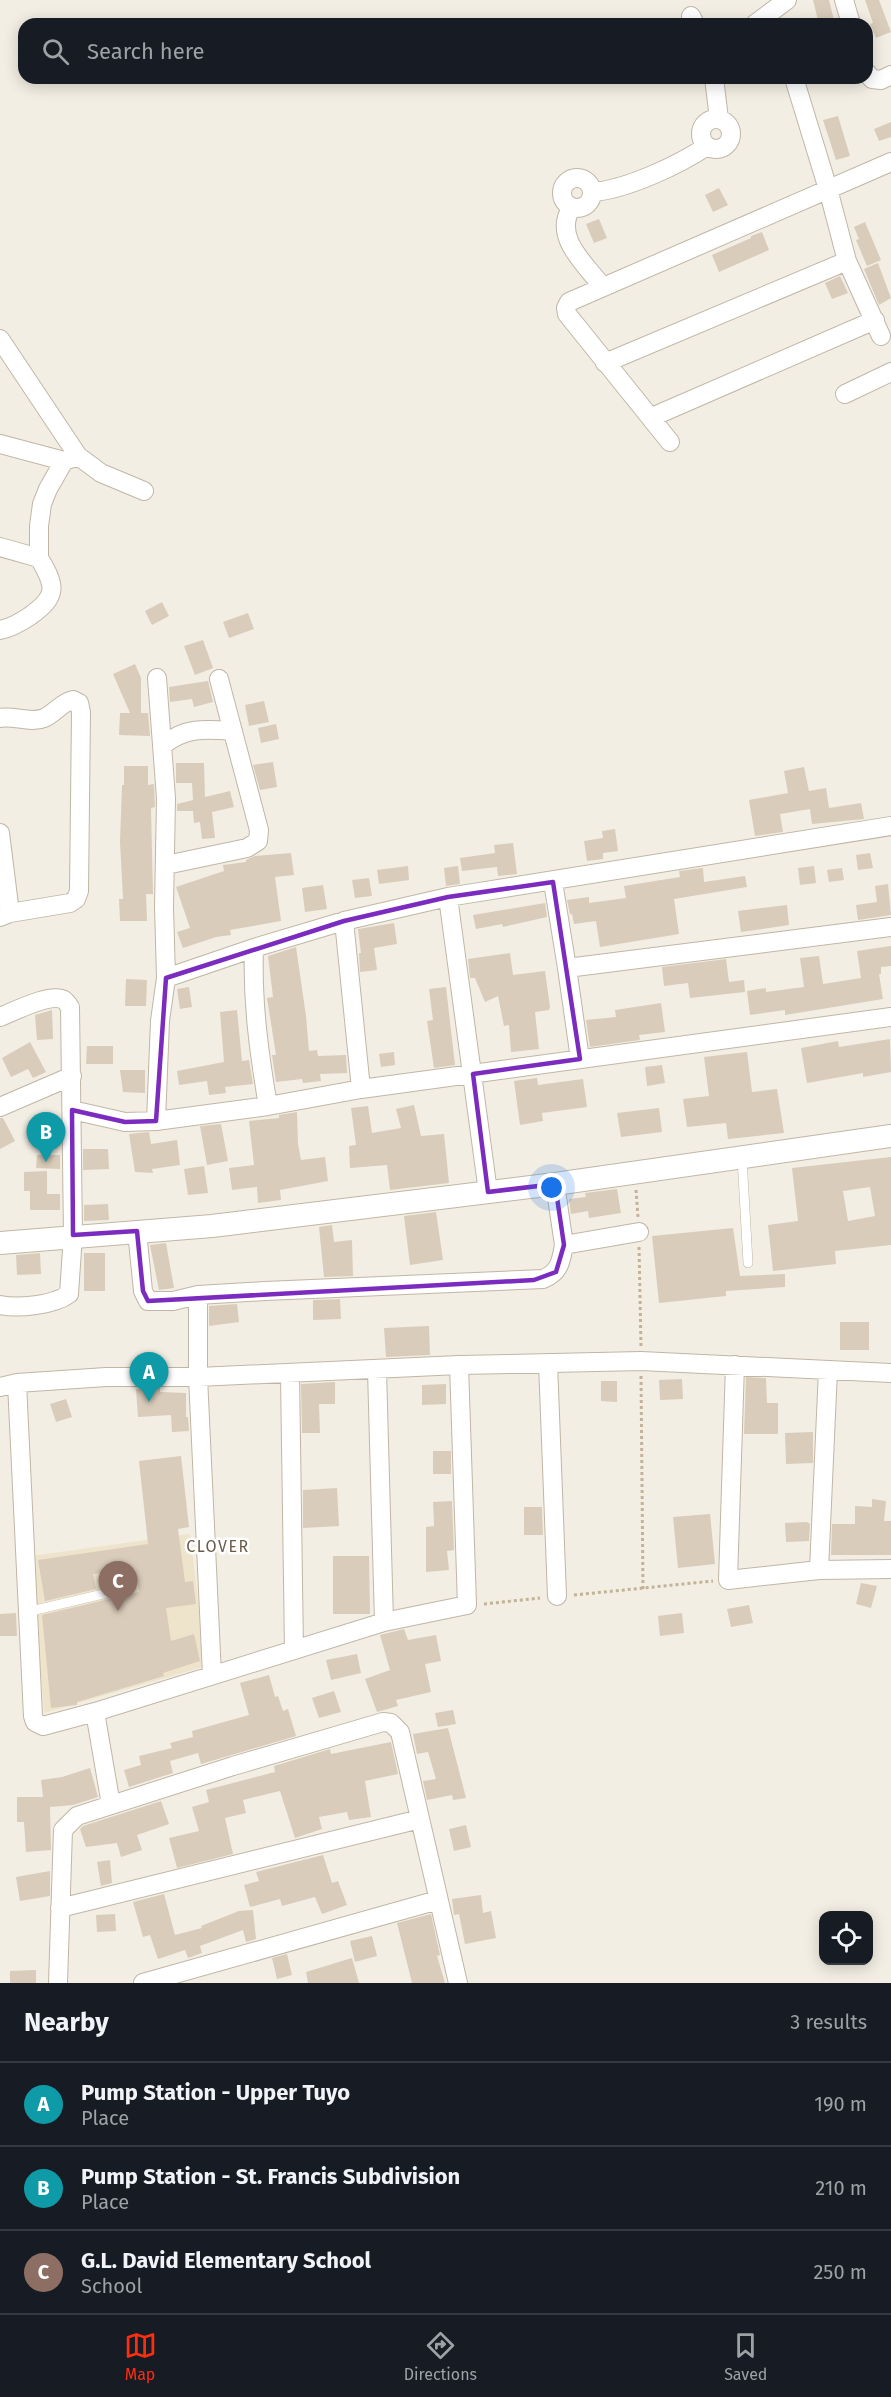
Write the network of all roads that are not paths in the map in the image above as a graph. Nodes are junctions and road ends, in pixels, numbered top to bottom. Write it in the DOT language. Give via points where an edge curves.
graph roads {
  1 [pos="787,0"];
  2 [pos="844,0"];
  3 [pos="773,18"];
  4 [pos="849,18"];
  5 [pos="891,75"];
  6 [pos="873,80"];
  7 [pos="715,84"];
  8 [pos="796,84"];
  9 [pos="891,162"];
  10 [pos="828,189"];
  11 [pos="592,192"];
  12 [pos="572,207"];
  13 [pos="847,261"];
  14 [pos="602,286"];
  15 [pos="0,339"];
  16 [pos="605,363"];
  17 [pos="891,372"];
  18 [pos="844,394"];
  19 [pos="652,417"];
  20 [pos="670,442"];
  21 [pos="0,444"];
  22 [pos="71,458"];
  23 [pos="144,491"];
  24 [pos="0,547"];
  25 [pos="39,558"];
  26 [pos="0,630"];
  27 [pos="157,678"];
  28 [pos="219,679"];
  29 [pos="0,718"];
  30 [pos="233,731"];
  31 [pos="163,745"];
  32 [pos="891,826"];
  33 [pos="0,833"];
  34 [pos="165,864"];
  35 [pos="554,882"];
  36 [pos="448,897"];
  37 [pos="5,915"];
  38 [pos="344,921"];
  39 [pos="891,927"];
  40 [pos="254,948"];
  41 [pos="567,968"];
  42 [pos="165,978"];
  43 [pos="0,1017"];
  44 [pos="891,1017"];
  45 [pos="580,1059"];
  46 [pos="473,1074"];
  47 [pos="72,1076"];
  48 [pos="361,1089"];
  49 [pos="268,1106"];
  50 [pos="0,1107"];
  51 [pos="72,1110"];
  52 [pos="156,1121"];
  53 [pos="891,1136"];
  54 [pos="741,1156"];
  55 [pos="555,1184"];
  56 [pos="488,1192"];
  57 [pos="137,1231"];
  58 [pos="639,1232"];
  59 [pos="73,1235"];
  60 [pos="0,1243"];
  61 [pos="564,1245"];
  62 [pos="748,1263"];
  63 [pos="198,1295"];
  64 [pos="0,1305"];
  65 [pos="548,1363"];
  66 [pos="459,1365"];
  67 [pos="735,1365"];
  68 [pos="377,1370"];
  69 [pos="828,1370"];
  70 [pos="891,1373"];
  71 [pos="290,1374"];
  72 [pos="198,1377"];
  73 [pos="8,1385"];
  74 [pos="891,1569"];
  75 [pos="819,1570"];
  76 [pos="120,1590"];
  77 [pos="556,1596"];
  78 [pos="27,1612"];
  79 [pos="384,1622"];
  80 [pos="294,1650"];
  81 [pos="212,1675"];
  82 [pos="94,1712"];
  83 [pos="111,1805"];
  84 [pos="420,1818"];
  85 [pos="438,1900"];
  86 [pos="60,1908"];
  87 [pos="58,1983"];
  88 [pos="143,1983"];
  89 [pos="458,1983"];
  1 -- 3 [label="street"];
  2 -- 4 [label="street"];
  5 -- 6 [label="street"];
  7 -- 11 [label="street" via="719,119 729,127 730,139 723,148 707,146 689,158 614,190"];
  8 -- 10 [label="street"];
  9 -- 10 [label="street"];
  10 -- 13 [label="street"];
  10 -- 14 [label="street"];
  11 -- 12 [label="street" via="583,207"];
  11 -- 12 [label="street" via="586,181 568,180 562,195"];
  12 -- 14 [label="street" via="565,224 568,242"];
  13 -- 16 [label="street"];
  13 -- 19 [label="street" via="878,328"];
  14 -- 16 [label="street" via="569,302 566,308"];
  15 -- 22 [label="street"];
  16 -- 19 [label="street"];
  17 -- 18 [label="street"];
  19 -- 20 [label="street"];
  21 -- 22 [label="street"];
  22 -- 23 [label="street"];
  22 -- 25 [label="street" via="42,504"];
  24 -- 25 [label="street"];
  25 -- 26 [label="street" via="52,586 50,598 23,620"];
  27 -- 31 [label="street"];
  28 -- 30 [label="street"];
  29 -- 37 [label="street" via="44,718 73,700 79,703 81,712 76,899"];
  30 -- 31 [label="street" via="188,731"];
  30 -- 34 [label="street" via="259,830 258,841 247,848"];
  31 -- 34 [label="street"];
  32 -- 35 [label="street"];
  33 -- 37 [label="street"];
  34 -- 42 [label="street"];
  35 -- 36 [label="street"];
  35 -- 41 [label="street"];
  36 -- 38 [label="street"];
  36 -- 46 [label="street"];
  38 -- 40 [label="street"];
  38 -- 48 [label="street"];
  39 -- 41 [label="street"];
  40 -- 42 [label="street"];
  40 -- 49 [label="street" via="255,1017"];
  41 -- 45 [label="street"];
  42 -- 52 [label="street"];
  43 -- 47 [label="street" via="32,1004 63,999 70,1007"];
  44 -- 45 [label="street"];
  45 -- 46 [label="street"];
  46 -- 48 [label="street"];
  46 -- 56 [label="street"];
  47 -- 50 [label="street"];
  47 -- 51 [label="street"];
  48 -- 49 [label="street"];
  49 -- 52 [label="street"];
  51 -- 52 [label="street" via="125,1122"];
  51 -- 59 [label="street"];
  53 -- 54 [label="street"];
  54 -- 55 [label="street"];
  54 -- 62 [label="lane"];
  55 -- 56 [label="street"];
  55 -- 61 [label="street"];
  56 -- 57 [label="street" via="212,1226"];
  57 -- 59 [label="street"];
  57 -- 63 [label="street" via="143,1291 148,1300"];
  58 -- 61 [label="street"];
  59 -- 60 [label="street"];
  59 -- 64 [label="street" via="69,1294 44,1304"];
  61 -- 63 [label="street" via="560,1265 543,1279"];
  63 -- 72 [label="street"];
  65 -- 66 [label="street"];
  65 -- 67 [label="street"];
  65 -- 77 [label="street"];
  66 -- 68 [label="street"];
  66 -- 79 [label="street" via="467,1605"];
  67 -- 69 [label="street"];
  67 -- 75 [label="street" via="729,1580"];
  68 -- 71 [label="street"];
  68 -- 79 [label="street"];
  69 -- 70 [label="street"];
  69 -- 75 [label="street"];
  71 -- 72 [label="street"];
  71 -- 80 [label="street"];
  72 -- 73 [label="street" via="106,1377"];
  72 -- 81 [label="street"];
  73 -- 78 [label="street"];
  74 -- 75 [label="street"];
  76 -- 78 [label="lane"];
  78 -- 82 [label="street" via="35,1722 42,1726"];
  79 -- 80 [label="street"];
  80 -- 81 [label="street"];
  81 -- 82 [label="street"];
  82 -- 83 [label="street"];
  83 -- 84 [label="street" via="382,1722 391,1723 400,1732"];
  83 -- 86 [label="street" via="78,1816 63,1830"];
  84 -- 85 [label="street"];
  84 -- 86 [label="street"];
  85 -- 88 [label="street"];
  85 -- 89 [label="street"];
  86 -- 87 [label="street"];
}
